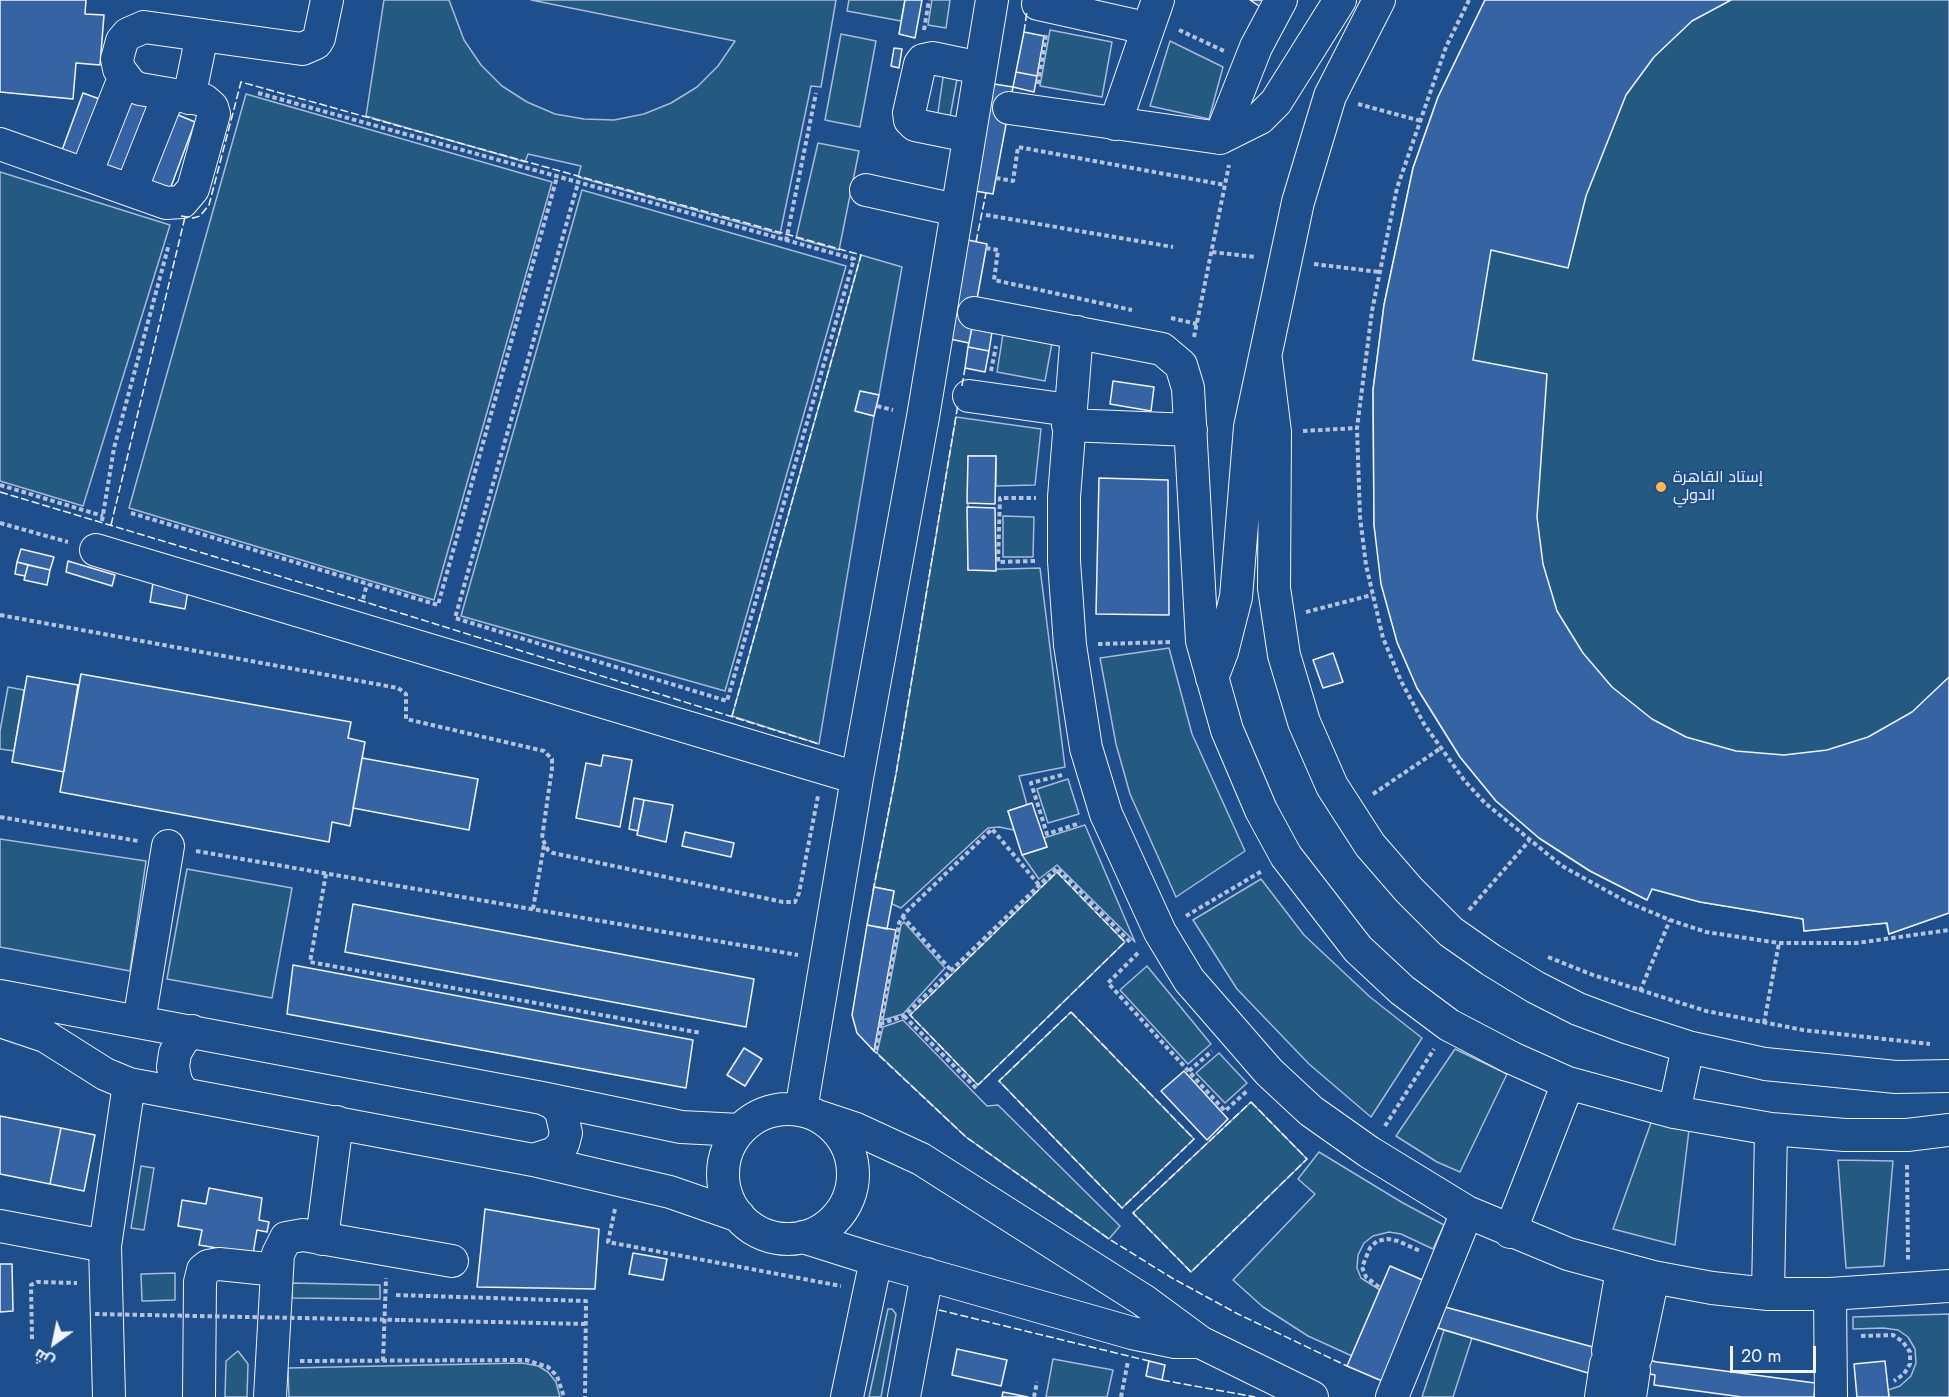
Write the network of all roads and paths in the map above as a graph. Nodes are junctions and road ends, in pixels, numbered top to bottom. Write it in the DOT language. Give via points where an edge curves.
graph roads {
  1 [pos="327,0"];
  2 [pos="992,0"];
  3 [pos="1281,0"];
  4 [pos="1340,0"];
  5 [pos="1379,0"];
  6 [pos="1469,0"];
  7 [pos="1044,5"];
  8 [pos="1152,15"];
  9 [pos="202,35"];
  10 [pos="1249,63"];
  11 [pos="980,68"];
  12 [pos="124,78"];
  13 [pos="258,93"];
  14 [pos="816,93"];
  15 [pos="179,96"];
  16 [pos="1352,102"];
  17 [pos="1002,106"];
  18 [pos="1421,121"];
  19 [pos="1115,124"];
  20 [pos="1228,135"];
  21 [pos="969,136"];
  22 [pos="0,144"];
  23 [pos="86,174"];
  24 [pos="557,177"];
  25 [pos="996,178"];
  26 [pos="578,183"];
  27 [pos="1225,185"];
  28 [pos="131,190"];
  29 [pos="866,190"];
  30 [pos="956,210"];
  31 [pos="786,241"];
  32 [pos="169,244"];
  33 [pos="1173,247"];
  34 [pos="986,248"];
  35 [pos="1307,263"];
  36 [pos="1379,272"];
  37 [pos="968,311"];
  38 [pos="1140,312"];
  39 [pos="1163,316"];
  40 [pos="1197,324"];
  41 [pos="1077,332"];
  42 [pos="1266,360"];
  43 [pos="1186,376"];
  44 [pos="978,397"];
  45 [pos="1069,417"];
  46 [pos="1357,428"];
  47 [pos="1191,430"];
  48 [pos="1291,431"];
  49 [pos="0,485"];
  50 [pos="1064,497"];
  51 [pos="131,513"];
  52 [pos="103,516"];
  53 [pos="0,523"];
  54 [pos="96,550"];
  55 [pos="1064,561"];
  56 [pos="1371,595"];
  57 [pos="1296,614"];
  58 [pos="0,615"];
  59 [pos="1202,641"];
  60 [pos="1071,645"];
  61 [pos="1212,678"];
  62 [pos="1441,748"];
  63 [pos="1092,767"];
  64 [pos="857,778"];
  65 [pos="819,795"];
  66 [pos="1370,797"];
  67 [pos="1106,814"];
  68 [pos="0,818"];
  69 [pos="1529,841"];
  70 [pos="544,845"];
  71 [pos="168,846"];
  72 [pos="326,874"];
  73 [pos="1039,885"];
  74 [pos="1478,900"];
  75 [pos="533,909"];
  76 [pos="1468,911"];
  77 [pos="902,916"];
  78 [pos="1478,918"];
  79 [pos="1670,920"];
  80 [pos="1949,930"];
  81 [pos="1779,943"];
  82 [pos="1139,952"];
  83 [pos="1543,954"];
  84 [pos="826,960"];
  85 [pos="950,969"];
  86 [pos="1640,991"];
  87 [pos="0,996"];
  88 [pos="904,1016"];
  89 [pos="0,1021"];
  90 [pos="140,1021"];
  91 [pos="1764,1023"];
  92 [pos="880,1024"];
  93 [pos="1449,1025"];
  94 [pos="192,1031"];
  95 [pos="701,1033"];
  96 [pos="1937,1045"];
  97 [pos="1688,1047"];
  98 [pos="876,1050"];
  99 [pos="1949,1076"];
  100 [pos="1568,1083"];
  101 [pos="129,1084"];
  102 [pos="978,1090"];
  103 [pos="184,1094"];
  104 [pos="542,1098"];
  105 [pos="1674,1112"];
  106 [pos="810,1113"];
  107 [pos="337,1122"];
  108 [pos="1771,1129"];
  109 [pos="740,1130"];
  110 [pos="1949,1130"];
  111 [pos="1907,1135"];
  112 [pos="1368,1152"];
  113 [pos="533,1160"];
  114 [pos="621,1180"];
  115 [pos="1467,1212"];
  116 [pos="739,1216"];
  117 [pos="0,1226"];
  118 [pos="1510,1232"];
  119 [pos="803,1237"];
  120 [pos="322,1239"];
  121 [pos="105,1246"];
  122 [pos="386,1250"];
  123 [pos="876,1260"];
  124 [pos="452,1261"];
  125 [pos="1446,1263"];
  126 [pos="277,1270"];
  127 [pos="1622,1270"];
  128 [pos="927,1274"];
  129 [pos="1653,1277"];
  130 [pos="1949,1286"];
  131 [pos="1379,1287"];
  132 [pos="79,1289"];
  133 [pos="1908,1290"];
  134 [pos="1768,1294"];
  135 [pos="1830,1294"];
  136 [pos="396,1295"];
  137 [pos="841,1298"];
  138 [pos="95,1314"];
  139 [pos="585,1324"];
  140 [pos="32,1339"];
  141 [pos="1830,1340"];
  142 [pos="1200,1342"];
  143 [pos="271,1361"];
  144 [pos="383,1361"];
  145 [pos="1623,1368"];
  146 [pos="1894,1381"];
  147 [pos="1037,1382"];
  148 [pos="109,1397"];
  149 [pos="199,1397"];
  150 [pos="270,1397"];
  151 [pos="564,1397"];
  152 [pos="585,1397"];
  153 [pos="848,1397"];
  154 [pos="904,1397"];
  155 [pos="1034,1397"];
  156 [pos="1312,1397"];
  157 [pos="1392,1397"];
  158 [pos="1602,1397"];
  159 [pos="1832,1397"];
  1 -- 9 [label="lane" via="320,38 302,50"];
  2 -- 11 [label="lane"];
  3 -- 10 [label="lane"];
  4 -- 20 [label="lane" via="1276,102 1260,118"];
  5 -- 42 [label="lane" via="1330,96 1298,202"];
  6 -- 18 [label="path" via="1446,47"];
  7 -- 8 [label="lane"];
  7 -- 17 [label="path"];
  8 -- 10 [label="path"];
  8 -- 19 [label="lane"];
  9 -- 12 [label="lane" via="144,27 135,30 119,49 117,59"];
  9 -- 15 [label="lane"];
  10 -- 20 [label="lane"];
  11 -- 17 [label="lane"];
  11 -- 21 [label="lane" via="932,58 923,60 909,113 915,125"];
  12 -- 15 [label="lane" via="140,89"];
  12 -- 23 [label="lane"];
  13 -- 24 [label="path"];
  14 -- 31 [label="path"];
  15 -- 28 [label="lane"];
  15 -- 28 [label="lane" via="209,103 214,114 189,197 174,204"];
  16 -- 18 [label="path"];
  17 -- 19 [label="lane"];
  17 -- 21 [label="lane"];
  18 -- 36 [label="path" via="1397,188"];
  19 -- 20 [label="lane"];
  20 -- 27 [label="path"];
  21 -- 30 [label="lane"];
  22 -- 23 [label="lane"];
  23 -- 28 [label="lane"];
  24 -- 26 [label="path"];
  24 -- 51 [label="path" via="438,605"];
  25 -- 27 [label="path" via="1013,181 1018,147"];
  26 -- 31 [label="path"];
  26 -- 31 [label="path" via="455,618 727,701 854,259"];
  27 -- 40 [label="path"];
  29 -- 30 [label="lane"];
  30 -- 33 [label="path"];
  30 -- 37 [label="lane"];
  32 -- 52 [label="path" via="114,448"];
  34 -- 38 [label="path" via="998,250 994,280"];
  35 -- 36 [label="path"];
  36 -- 46 [label="path"];
  37 -- 41 [label="lane"];
  37 -- 44 [label="path"];
  37 -- 64 [label="lane" via="923,417"];
  39 -- 40 [label="path"];
  40 -- 43 [label="path"];
  41 -- 43 [label="lane" via="1162,349 1173,356"];
  41 -- 45 [label="lane"];
  42 -- 61 [label="lane" via="1250,427 1236,597"];
  42 -- 97 [label="lane" via="1275,432 1274,588 1284,655 1304,722 1332,786 1370,845 1451,932 1535,987 1578,1009"];
  43 -- 47 [label="lane"];
  44 -- 45 [label="lane"];
  45 -- 47 [label="lane"];
  45 -- 50 [label="lane"];
  46 -- 48 [label="path"];
  46 -- 56 [label="path" via="1360,517"];
  47 -- 59 [label="lane"];
  49 -- 52 [label="path"];
  50 -- 55 [label="lane"];
  50 -- 55 [label="path" via="1000,498 998,562"];
  52 -- 54 [label="path"];
  53 -- 54 [label="path"];
  54 -- 64 [label="lane"];
  55 -- 60 [label="lane"];
  56 -- 57 [label="path"];
  56 -- 62 [label="path" via="1401,681"];
  58 -- 70 [label="path" via="403,690 406,718 549,754 552,768"];
  59 -- 60 [label="path"];
  59 -- 61 [label="lane"];
  60 -- 63 [label="lane" via="1077,701"];
  61 -- 93 [label="lane" via="1227,730 1261,810 1286,856 1358,949 1402,990"];
  62 -- 66 [label="path"];
  62 -- 69 [label="path" via="1485,803"];
  63 -- 67 [label="lane"];
  63 -- 67 [label="path" via="1031,783 1047,834"];
  64 -- 84 [label="lane"];
  65 -- 70 [label="path" via="799,893 795,902 790,903 553,853"];
  67 -- 112 [label="lane" via="1160,932 1189,980 1269,1072 1311,1111"];
  68 -- 71 [label="path"];
  69 -- 74 [label="path"];
  69 -- 79 [label="path" via="1598,887"];
  70 -- 75 [label="path"];
  71 -- 72 [label="path"];
  71 -- 90 [label="lane"];
  72 -- 75 [label="path"];
  72 -- 95 [label="path" via="310,962"];
  73 -- 77 [label="path" via="992,829"];
  73 -- 82 [label="path" via="1057,868"];
  73 -- 85 [label="path"];
  75 -- 84 [label="path"];
  76 -- 78 [label="path"];
  77 -- 85 [label="path"];
  77 -- 92 [label="path"];
  79 -- 81 [label="path" via="1706,932"];
  79 -- 86 [label="path"];
  80 -- 81 [label="path" via="1857,944"];
  81 -- 91 [label="path"];
  83 -- 86 [label="path"];
  84 -- 106 [label="lane"];
  85 -- 88 [label="path"];
  86 -- 91 [label="path"];
  87 -- 90 [label="lane"];
  88 -- 92 [label="path"];
  88 -- 102 [label="path"];
  89 -- 101 [label="lane" via="45,1036 105,1074"];
  90 -- 94 [label="lane"];
  91 -- 96 [label="path"];
  92 -- 98 [label="path"];
  93 -- 100 [label="lane"];
  93 -- 112 [label="path"];
  94 -- 103 [label="lane" via="175,1053 173,1067"];
  94 -- 104 [label="lane"];
  97 -- 99 [label="lane" via="1811,1070 1896,1077"];
  97 -- 105 [label="lane"];
  100 -- 105 [label="lane"];
  100 -- 118 [label="lane"];
  101 -- 103 [label="lane"];
  101 -- 121 [label="lane"];
  103 -- 107 [label="lane"];
  104 -- 109 [label="lane" via="681,1127"];
  104 -- 113 [label="lane" via="561,1111 566,1133 555,1153"];
  105 -- 108 [label="lane"];
  106 -- 109 [label="lane" via="768,1112"];
  106 -- 119 [label="lane" via="835,1128 846,1144 853,1183 836,1217 821,1230"];
  106 -- 142 [label="lane" via="921,1159 1143,1300"];
  107 -- 113 [label="lane"];
  107 -- 120 [label="lane"];
  108 -- 111 [label="lane" via="1845,1136"];
  108 -- 134 [label="lane"];
  109 -- 116 [label="lane" via="729,1146 724,1164 729,1201"];
  110 -- 111 [label="lane"];
  111 -- 133 [label="path"];
  112 -- 115 [label="lane"];
  113 -- 114 [label="lane"];
  114 -- 116 [label="lane"];
  114 -- 137 [label="path" via="608,1242 843,1287"];
  115 -- 118 [label="lane"];
  115 -- 125 [label="lane"];
  116 -- 119 [label="lane" via="769,1235"];
  117 -- 121 [label="lane"];
  118 -- 127 [label="lane"];
  119 -- 123 [label="lane"];
  120 -- 122 [label="lane"];
  120 -- 126 [label="lane" via="297,1235 286,1238 279,1248"];
  121 -- 148 [label="lane"];
  122 -- 124 [label="lane"];
  122 -- 144 [label="path"];
  123 -- 128 [label="lane"];
  123 -- 153 [label="lane"];
  125 -- 131 [label="path" via="1398,1240 1377,1241 1362,1267 1366,1277"];
  125 -- 157 [label="lane"];
  126 -- 143 [label="lane"];
  126 -- 149 [label="lane" via="213,1264 203,1270"];
  127 -- 129 [label="lane"];
  127 -- 145 [label="lane"];
  128 -- 142 [label="lane" via="1132,1333 1175,1342"];
  128 -- 154 [label="lane"];
  129 -- 134 [label="lane"];
  129 -- 145 [label="lane"];
  130 -- 133 [label="lane"];
  132 -- 140 [label="path" via="73,1281 33,1283"];
  133 -- 135 [label="lane"];
  134 -- 135 [label="lane"];
  135 -- 141 [label="lane"];
  136 -- 139 [label="path" via="586,1301"];
  138 -- 139 [label="path, bridge"];
  139 -- 152 [label="path"];
  141 -- 146 [label="path" via="1893,1335 1910,1352 1910,1364"];
  141 -- 159 [label="lane"];
  142 -- 156 [label="lane"];
  143 -- 144 [label="path"];
  143 -- 150 [label="lane"];
  144 -- 151 [label="path" via="537,1362 557,1376"];
  145 -- 158 [label="lane"];
  147 -- 155 [label="path"];
}
